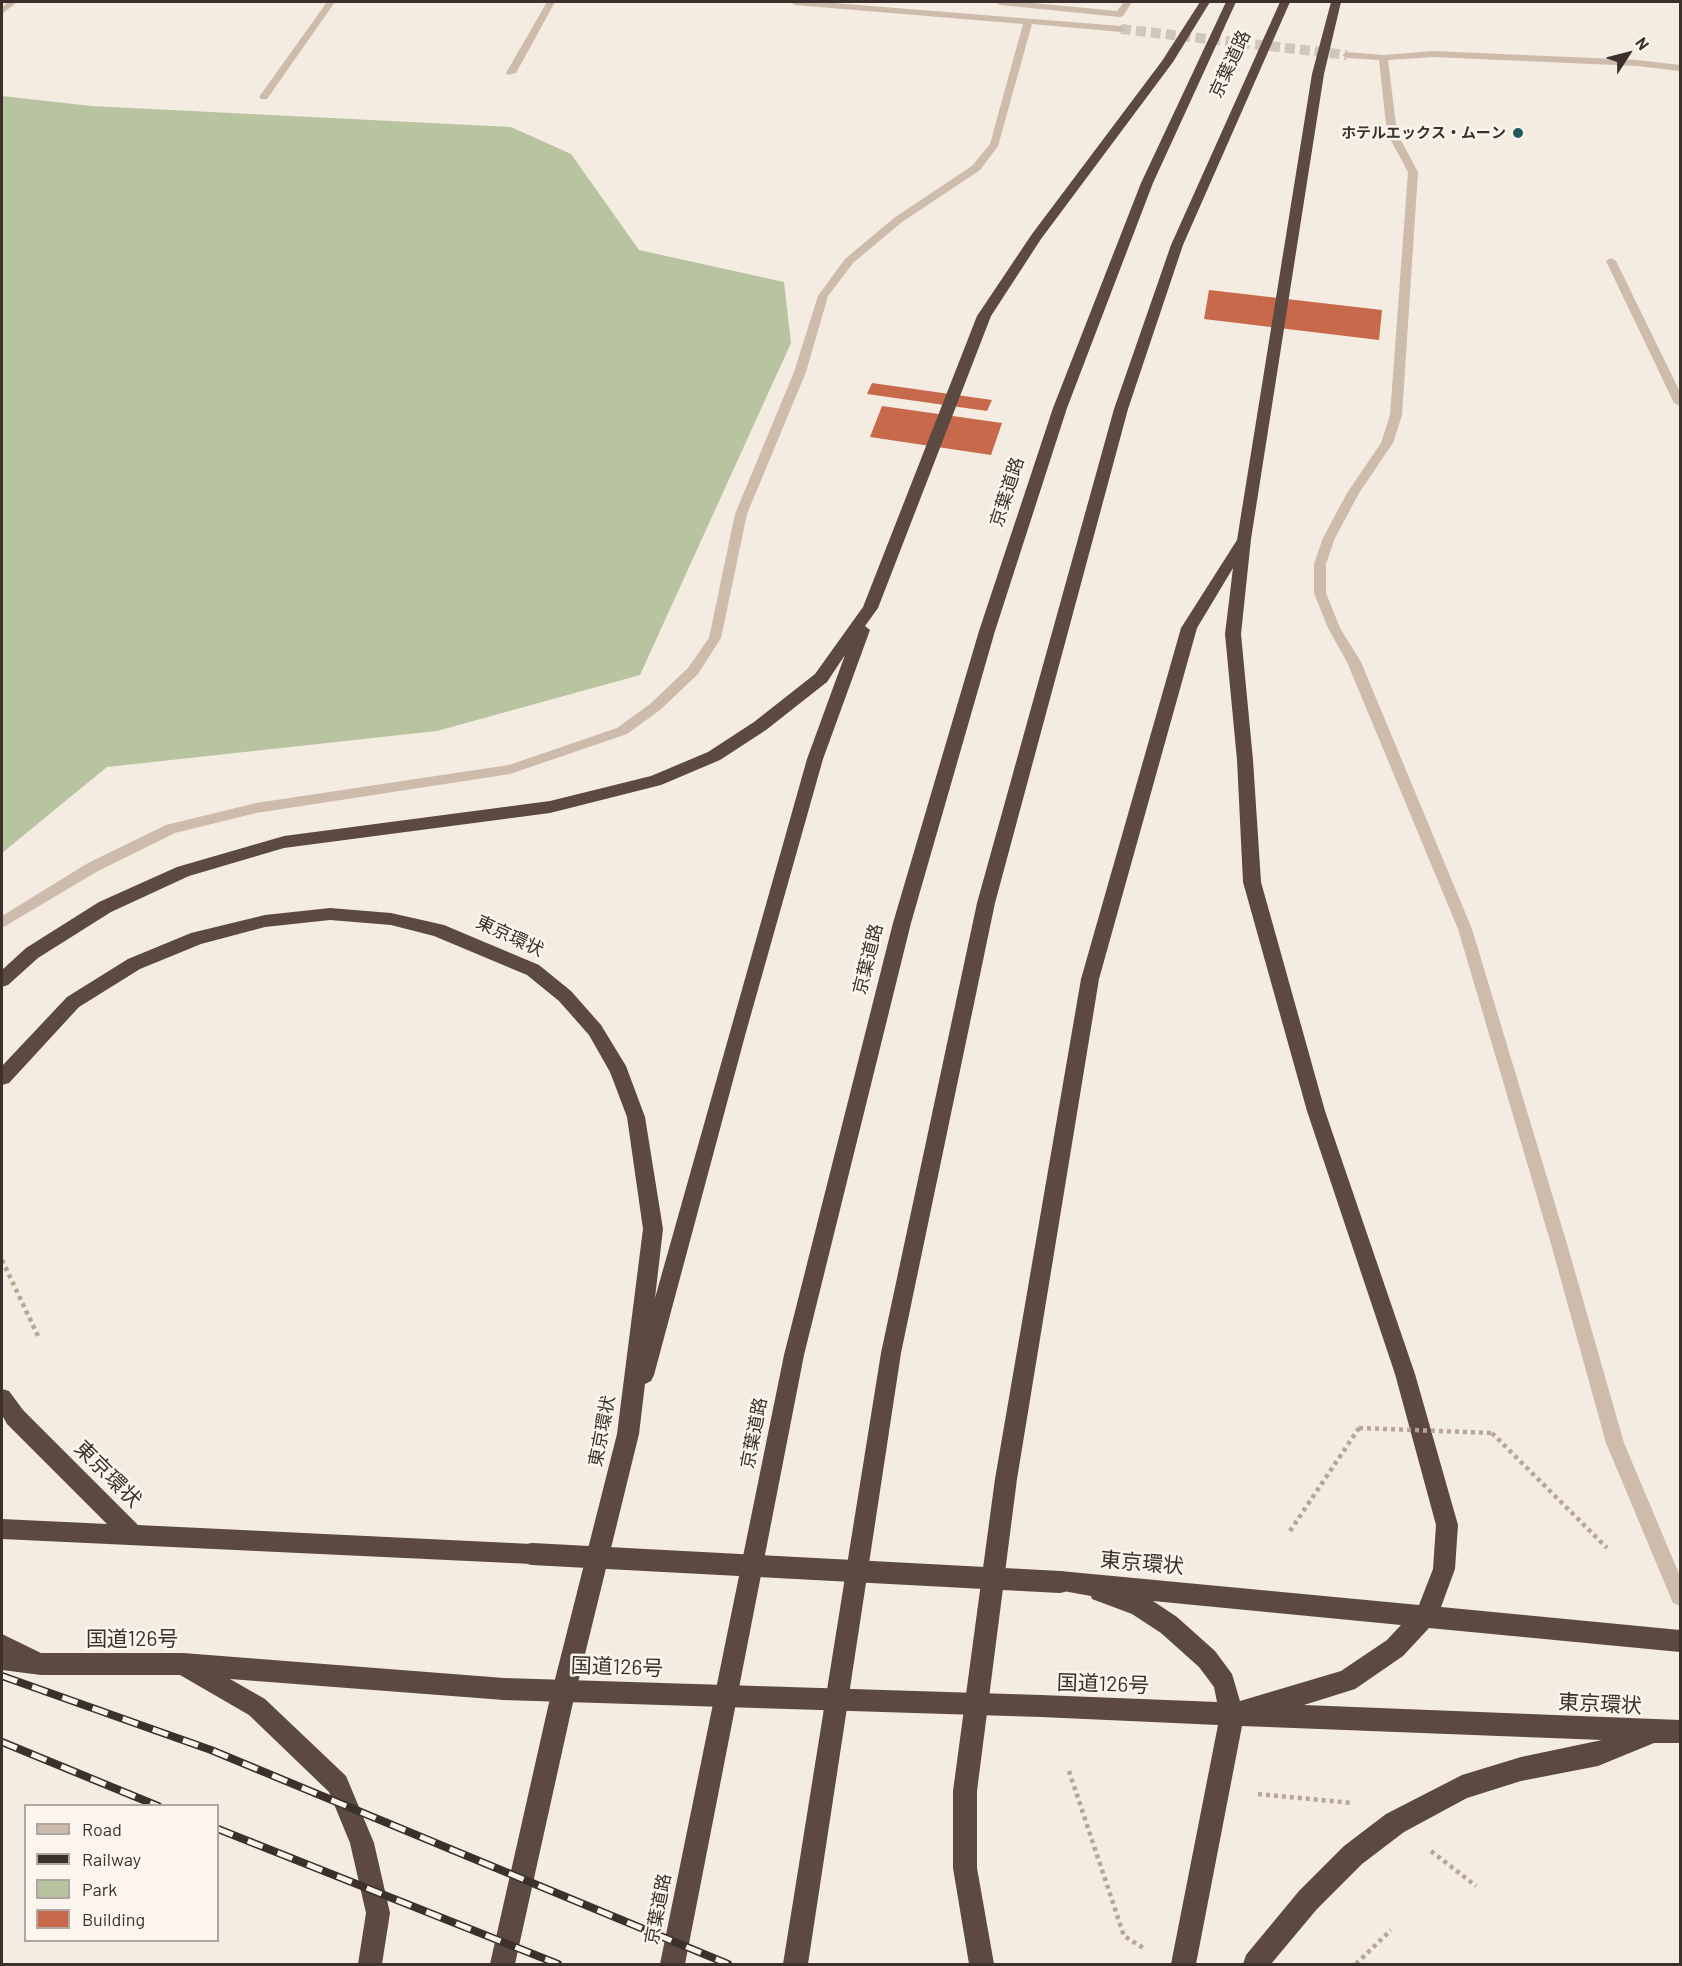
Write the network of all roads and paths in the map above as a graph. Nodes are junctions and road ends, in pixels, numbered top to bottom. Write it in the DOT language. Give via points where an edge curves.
graph roads {
  1 [pos="13,2"];
  2 [pos="331,2"];
  3 [pos="551,2"];
  4 [pos="795,2"];
  5 [pos="1000,2"];
  6 [pos="1128,2"];
  7 [pos="1205,2"];
  8 [pos="1231,2"];
  9 [pos="1285,2"];
  10 [pos="1336,2"];
  11 [pos="908,5"];
  12 [pos="2,11"];
  13 [pos="1028,21"];
  14 [pos="1121,29"];
  15 [pos="1347,55"];
  16 [pos="1383,58"];
  17 [pos="1680,68"];
  18 [pos="511,73"];
  19 [pos="264,97"];
  20 [pos="1611,261"];
  21 [pos="1680,403"];
  22 [pos="1244,539"];
  23 [pos="870,608"];
  24 [pos="2,923"];
  25 [pos="2,980"];
  26 [pos="2,1078"];
  27 [pos="2,1260"];
  28 [pos="39,1338"];
  29 [pos="2,1398"];
  30 [pos="628,1434"];
  31 [pos="2,1529"];
  32 [pos="1290,1532"];
  33 [pos="134,1536"];
  34 [pos="1607,1548"];
  35 [pos="1071,1582"];
  36 [pos="1680,1597"];
  37 [pos="1427,1614"];
  38 [pos="1680,1641"];
  39 [pos="2,1645"];
  40 [pos="2,1659"];
  41 [pos="41,1664"];
  42 [pos="183,1664"];
  43 [pos="1232,1715"];
  44 [pos="1653,1732"];
  45 [pos="1680,1732"];
  46 [pos="1069,1772"];
  47 [pos="1219,1791"];
  48 [pos="1358,1804"];
  49 [pos="1392,1930"];
  50 [pos="1124,1936"];
  51 [pos="370,1965"];
  52 [pos="502,1965"];
  53 [pos="672,1965"];
  54 [pos="795,1965"];
  55 [pos="981,1965"];
  56 [pos="1183,1965"];
  57 [pos="1255,1965"];
  58 [pos="1356,1965"];
  1 -- 12 [label="street"];
  2 -- 19 [label="street"];
  3 -- 18 [label="street"];
  4 -- 11 [label="street"];
  5 -- 6 [label="street" via="1120,14"];
  7 -- 23 [label="highway" via="1167,62 1036,237 984,316"];
  8 -- 53 [label="highway, 京葉道路" via="1147,183 1060,408 987,631 902,923 794,1355"];
  9 -- 54 [label="highway, 京葉道路" via="1177,245 1121,409 986,903 891,1353"];
  10 -- 22 [label="highway" via="1318,74"];
  11 -- 13 [label="street"];
  13 -- 14 [label="street"];
  13 -- 24 [label="street" via="995,144 976,168 898,220 849,261 823,296 800,372 741,514 715,638 693,671 655,707 622,731 510,769 256,808 171,830 93,867"];
  15 -- 16 [label="street"];
  16 -- 17 [label="street" via="1434,54"];
  16 -- 36 [label="street" via="1392,133 1413,172 1396,415 1387,443 1329,538 1320,564 1320,593 1354,662 1465,929 1615,1443"];
  20 -- 21 [label="street"];
  22 -- 37 [label="highway" via="1233,634 1251,882 1316,1111 1405,1374 1447,1525 1444,1569"];
  22 -- 55 [label="highway" via="1189,628 1090,979 1006,1479 965,1791 965,1868"];
  23 -- 25 [label="highway" via="821,678 714,756 655,781 550,807 284,842 183,871 105,907 32,953"];
  23 -- 30 [label="highway" via="815,759"];
  26 -- 30 [label="highway, 東京環状" via="73,1002 134,964 197,938 265,921 330,914 391,919 438,930 533,970 565,996 595,1030 619,1071 636,1117 652,1229"];
  27 -- 28 [label="path"];
  29 -- 33 [label="highway, 東京環状" via="15,1417"];
  30 -- 52 [label="highway, 東京環状" via="560,1707"];
  31 -- 33 [label="highway"];
  32 -- 34 [label="path, bridge" via="1359,1428 1492,1432"];
  33 -- 35 [label="highway, 東京環状, bridge"];
  35 -- 37 [label="highway, 東京環状"];
  35 -- 43 [label="highway" via="1140,1606 1169,1625 1207,1659 1224,1682"];
  37 -- 38 [label="highway, 東京環状"];
  37 -- 43 [label="highway" via="1395,1648 1347,1681"];
  39 -- 41 [label="highway"];
  40 -- 41 [label="highway, 国道126号"];
  41 -- 42 [label="highway, 国道126号"];
  42 -- 43 [label="highway, 国道126号, bridge" via="504,1689"];
  42 -- 51 [label="highway" via="257,1707 338,1784 362,1843 378,1913"];
  43 -- 44 [label="highway, 東京環状"];
  43 -- 47 [label="highway"];
  44 -- 45 [label="highway, 東京環状"];
  44 -- 57 [label="highway" via="1598,1754 1521,1769 1462,1787 1395,1823 1353,1855"];
  46 -- 50 [label="path"];
  47 -- 48 [label="path"];
  47 -- 56 [label="highway"];
  49 -- 58 [label="path"];
}
